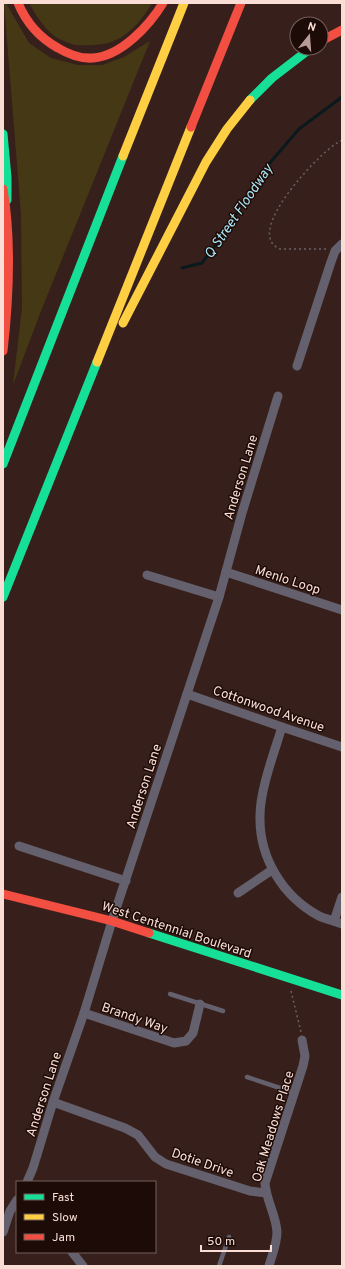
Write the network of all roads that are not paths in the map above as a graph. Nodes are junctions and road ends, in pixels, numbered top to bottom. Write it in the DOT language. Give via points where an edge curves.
graph roads {
  1 [pos="18,3"];
  2 [pos="163,3"];
  3 [pos="184,3"];
  4 [pos="241,3"];
  5 [pos="342,30"];
  6 [pos="329,37"];
  7 [pos="299,56"];
  8 [pos="3,134"];
  9 [pos="3,189"];
  10 [pos="7,207"];
  11 [pos="341,245"];
  12 [pos="3,351"];
  13 [pos="297,366"];
  14 [pos="278,396"];
  15 [pos="84,397"];
  16 [pos="3,464"];
  17 [pos="226,572"];
  18 [pos="147,575"];
  19 [pos="3,597"];
  20 [pos="218,597"];
  21 [pos="342,610"];
  22 [pos="187,694"];
  23 [pos="282,727"];
  24 [pos="342,747"];
  25 [pos="19,846"];
  26 [pos="272,870"];
  27 [pos="126,881"];
  28 [pos="238,893"];
  29 [pos="3,894"];
  30 [pos="342,897"];
  31 [pos="112,921"];
  32 [pos="338,923"];
  33 [pos="170,994"];
  34 [pos="342,995"];
  35 [pos="200,1004"];
  36 [pos="222,1011"];
  37 [pos="84,1013"];
  38 [pos="302,1040"];
  39 [pos="247,1077"];
  40 [pos="295,1093"];
  41 [pos="53,1102"];
  42 [pos="27,1181"];
  43 [pos="266,1193"];
  44 [pos="16,1202"];
  45 [pos="3,1232"];
  46 [pos="229,1237"];
  47 [pos="73,1253"];
  48 [pos="83,1266"];
  49 [pos="219,1266"];
  50 [pos="268,1266"];
  1 -- 2 [label="main road" via="30,24 43,39 75,56 93,58 127,44 139,35 153,20"];
  3 -- 16 [label="main road"];
  4 -- 15 [label="main road"];
  5 -- 6 [label="main road"];
  7 -- 15 [label="main road" via="252,97 216,144"];
  8 -- 10 [label="main road"];
  9 -- 10 [label="main road"];
  10 -- 12 [label="main road" via="8,283"];
  11 -- 13 [label="street" via="331,262"];
  14 -- 17 [label="street, Anderson Lane"];
  15 -- 19 [label="main road"];
  17 -- 20 [label="street, Anderson Lane"];
  17 -- 21 [label="street, Menlo Loop"];
  18 -- 20 [label="street"];
  20 -- 22 [label="street, Anderson Lane"];
  22 -- 23 [label="street, Cottonwood Avenue"];
  22 -- 27 [label="street, Anderson Lane"];
  23 -- 24 [label="street, Cottonwood Avenue"];
  23 -- 26 [label="street" via="263,793 260,815 260,837"];
  25 -- 27 [label="street"];
  26 -- 28 [label="street"];
  26 -- 32 [label="street" via="286,889 301,903 319,916"];
  27 -- 31 [label="street, Anderson Lane"];
  29 -- 31 [label="main road, West Centennial Boulevard"];
  30 -- 32 [label="street"];
  31 -- 34 [label="main road, West Centennial Boulevard"];
  31 -- 37 [label="street, Anderson Lane"];
  33 -- 35 [label="lane"];
  35 -- 36 [label="lane"];
  35 -- 37 [label="street, Brandy Way" via="193,1033 186,1041 174,1043"];
  37 -- 41 [label="street, Anderson Lane"];
  38 -- 40 [label="street, Oak Meadows Place" via="306,1056"];
  39 -- 40 [label="lane"];
  40 -- 43 [label="street, Oak Meadows Place" via="266,1183"];
  41 -- 42 [label="street, Anderson Lane"];
  41 -- 43 [label="street, Dotie Drive" via="138,1135 155,1157 166,1164 250,1191"];
  43 -- 50 [label="street, Oak Meadows Place" via="277,1232"];
  44 -- 45 [label="street"];
  46 -- 49 [label="lane"];
  47 -- 48 [label="street"];
}
